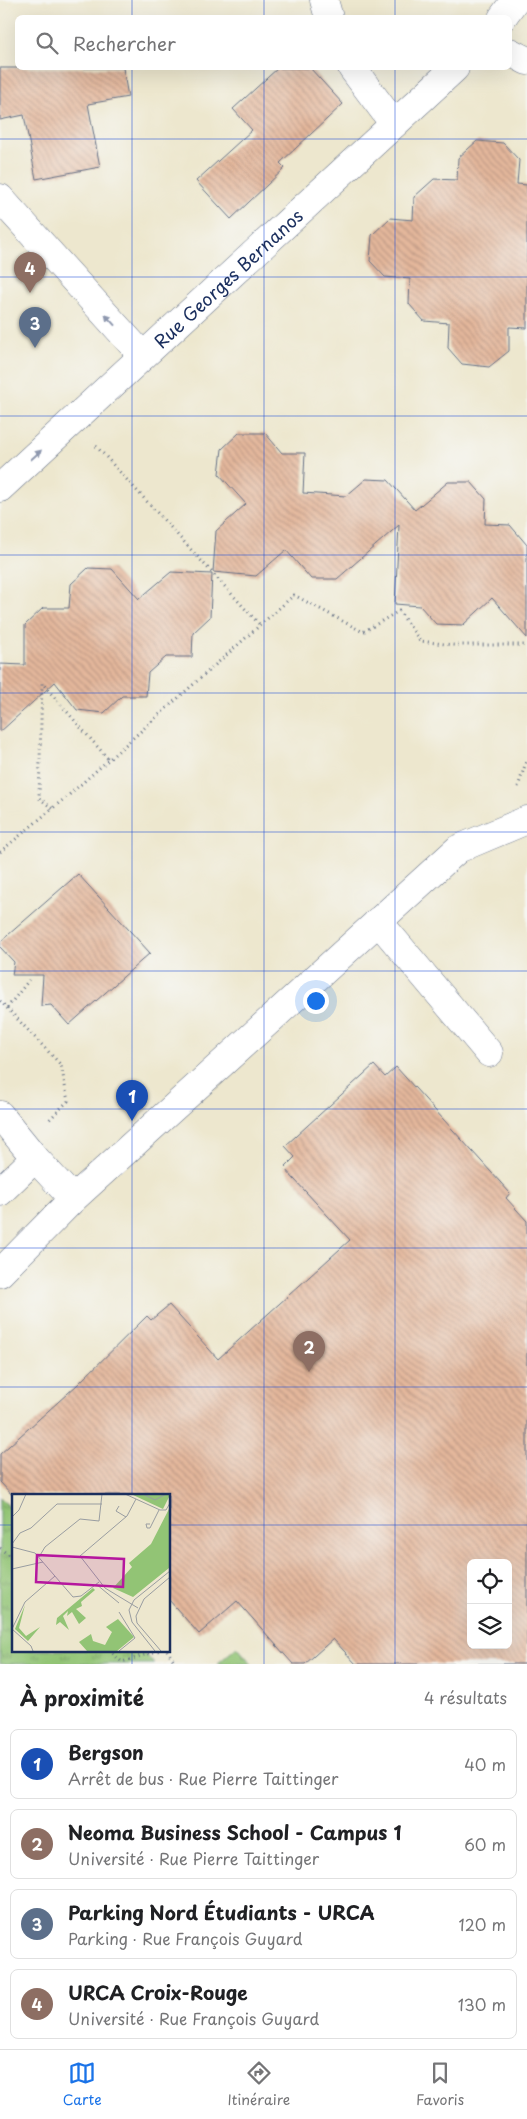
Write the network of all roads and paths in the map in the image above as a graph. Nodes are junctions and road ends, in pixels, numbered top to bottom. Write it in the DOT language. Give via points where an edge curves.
graph roads {
  1 [pos="324,0"];
  2 [pos="515,0"];
  3 [pos="328,15"];
  4 [pos="504,15"];
  5 [pos="512,53"];
  6 [pos="527,61"];
  7 [pos="354,70"];
  8 [pos="453,70"];
  9 [pos="394,124"];
  10 [pos="0,198"];
  11 [pos="143,356"];
  12 [pos="73,421"];
  13 [pos="0,488"];
  14 [pos="261,626"];
  15 [pos="527,645"];
  16 [pos="109,760"];
  17 [pos="52,808"];
  18 [pos="527,820"];
  19 [pos="0,852"];
  20 [pos="378,921"];
  21 [pos="29,980"];
  22 [pos="0,1001"];
  23 [pos="7,1008"];
  24 [pos="489,1053"];
  25 [pos="0,1115"];
  26 [pos="29,1151"];
  27 [pos="0,1192"];
  28 [pos="73,1199"];
  29 [pos="0,1273"];
  30 [pos="0,1548"];
  31 [pos="12,1558"];
  32 [pos="111,1652"];
  33 [pos="154,1652"];
  34 [pos="168,1652"];
  35 [pos="176,1664"];
  1 -- 3 [label="street"];
  2 -- 4 [label="street"];
  5 -- 6 [label="street"];
  7 -- 9 [label="street"];
  8 -- 9 [label="street, Rue Georges Bernanos"];
  9 -- 11 [label="street, Rue Georges Bernanos"];
  11 -- 10 [label="street, one-way"];
  11 -- 12 [label="street, Rue Georges Bernanos"];
  13 -- 12 [label="street, Rue Georges Bernanos, one-way"];
  12 -- 14 [label="path"];
  14 -- 15 [label="path" via="294,595 363,632 399,611 420,641 453,645"];
  14 -- 16 [label="path"];
  16 -- 17 [label="path"];
  16 -- 17 [label="path" via="42,683 39,798"];
  17 -- 19 [label="path"];
  18 -- 20 [label="street" via="458,848"];
  20 -- 24 [label="street"];
  20 -- 28 [label="street"];
  21 -- 23 [label="path"];
  22 -- 23 [label="path"];
  23 -- 26 [label="path" via="61,1065 68,1101"];
  25 -- 26 [label="street"];
  26 -- 27 [label="street"];
  26 -- 28 [label="street"];
  28 -- 29 [label="street"];
  30 -- 31 [label="path"];
  32 -- 33 [label="path" via="122,1662"];
  34 -- 35 [label="path"];
}
